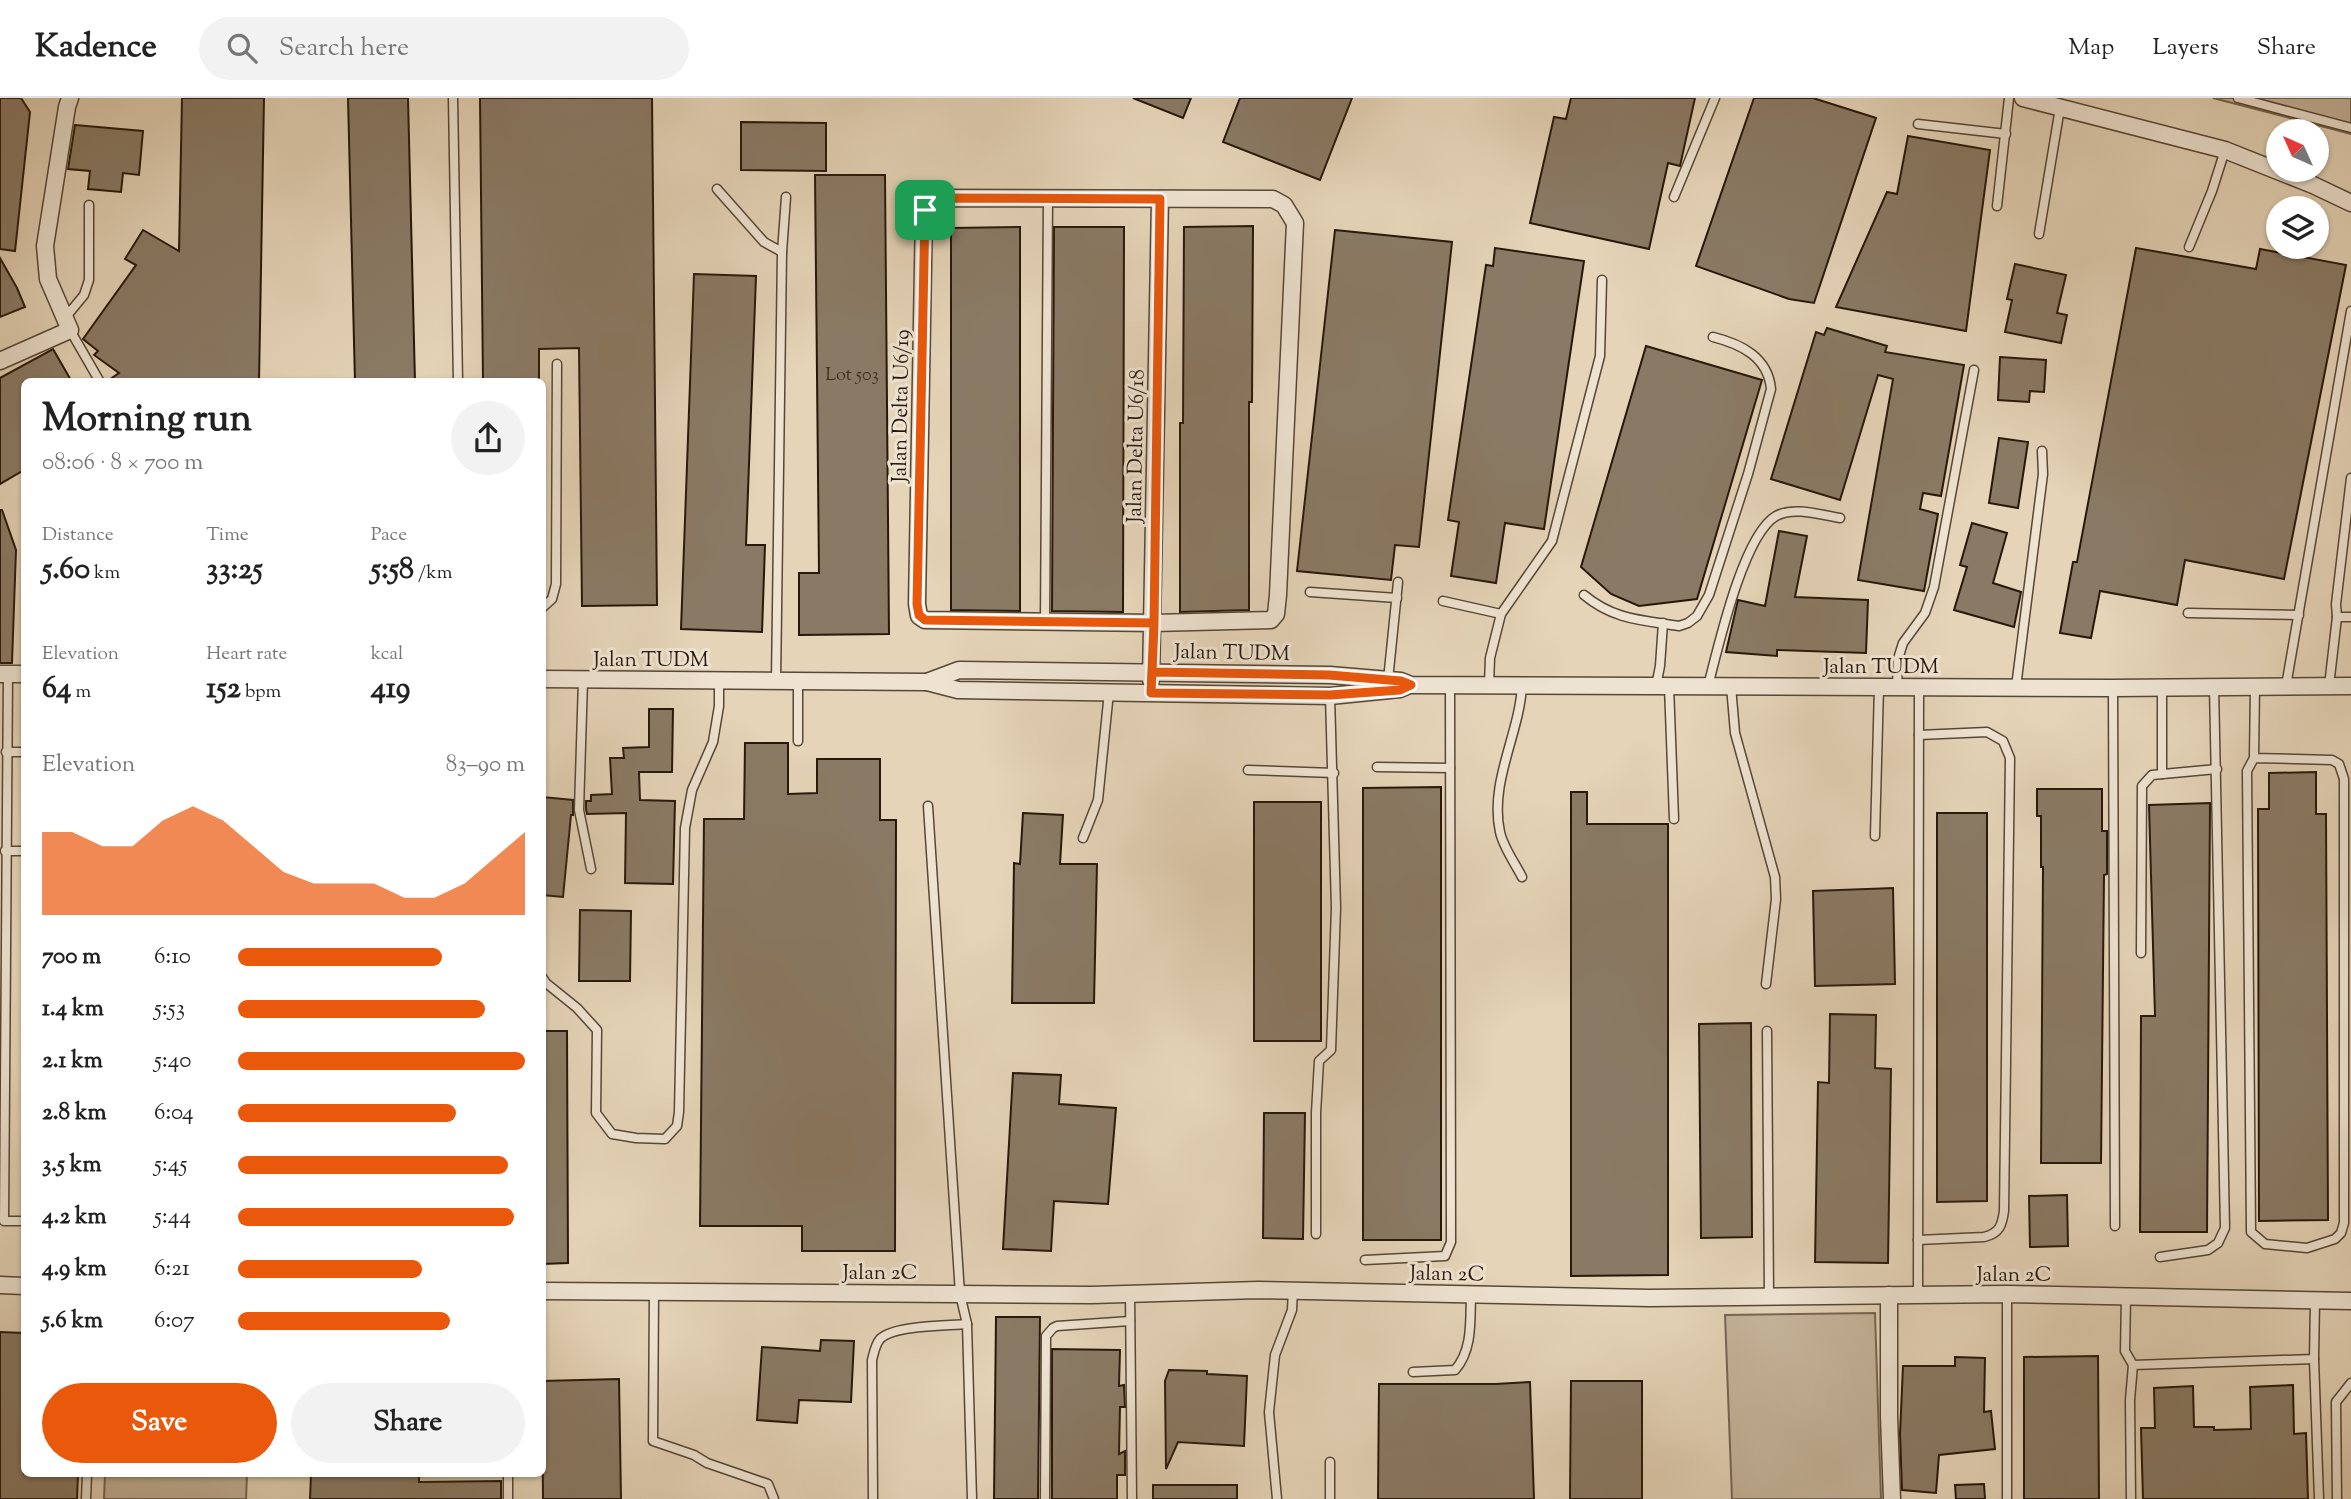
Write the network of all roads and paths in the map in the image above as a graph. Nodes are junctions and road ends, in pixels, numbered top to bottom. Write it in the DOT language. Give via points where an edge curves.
graph roads {
  1 [pos="70,98"];
  2 [pos="453,98"];
  3 [pos="1715,98"];
  4 [pos="2010,98"];
  5 [pos="2023,98"];
  6 [pos="2238,98"];
  7 [pos="2060,107"];
  8 [pos="1918,124"];
  9 [pos="2351,128"];
  10 [pos="2006,134"];
  11 [pos="2225,150"];
  12 [pos="717,189"];
  13 [pos="786,197"];
  14 [pos="1674,197"];
  15 [pos="1048,198"];
  16 [pos="1160,199"];
  17 [pos="2351,203"];
  18 [pos="89,205"];
  19 [pos="1997,206"];
  20 [pos="2039,234"];
  21 [pos="2189,247"];
  22 [pos="782,252"];
  23 [pos="1602,280"];
  24 [pos="2351,311"];
  25 [pos="68,324"];
  26 [pos="1713,337"];
  27 [pos="0,361"];
  28 [pos="557,364"];
  29 [pos="1974,370"];
  30 [pos="98,378"];
  31 [pos="458,378"];
  32 [pos="2042,451"];
  33 [pos="2351,478"];
  34 [pos="1840,518"];
  35 [pos="1398,582"];
  36 [pos="1310,592"];
  37 [pos="1584,595"];
  38 [pos="1397,598"];
  39 [pos="1443,601"];
  40 [pos="546,604"];
  41 [pos="2188,613"];
  42 [pos="1501,614"];
  43 [pos="2299,615"];
  44 [pos="2337,617"];
  45 [pos="2351,617"];
  46 [pos="1045,622"];
  47 [pos="1154,623"];
  48 [pos="1663,624"];
  49 [pos="1152,672"];
  50 [pos="4,674"];
  51 [pos="546,679"];
  52 [pos="583,680"];
  53 [pos="719,680"];
  54 [pos="1388,680"];
  55 [pos="776,681"];
  56 [pos="798,681"];
  57 [pos="927,682"];
  58 [pos="1411,685"];
  59 [pos="1450,685"];
  60 [pos="1489,685"];
  61 [pos="1522,685"];
  62 [pos="1663,686"];
  63 [pos="1708,686"];
  64 [pos="1731,686"];
  65 [pos="2255,686"];
  66 [pos="2286,686"];
  67 [pos="2329,686"];
  68 [pos="2351,686"];
  69 [pos="1879,687"];
  70 [pos="1896,687"];
  71 [pos="1919,687"];
  72 [pos="2016,687"];
  73 [pos="2162,687"];
  74 [pos="2214,687"];
  75 [pos="2112,688"];
  76 [pos="1109,692"];
  77 [pos="1151,693"];
  78 [pos="1330,695"];
  79 [pos="1919,735"];
  80 [pos="798,741"];
  81 [pos="6,751"];
  82 [pos="21,752"];
  83 [pos="2254,758"];
  84 [pos="1377,767"];
  85 [pos="1450,768"];
  86 [pos="2217,769"];
  87 [pos="1248,770"];
  88 [pos="1334,774"];
  89 [pos="2162,774"];
  90 [pos="928,806"];
  91 [pos="1674,819"];
  92 [pos="1875,836"];
  93 [pos="1083,838"];
  94 [pos="5,850"];
  95 [pos="21,851"];
  96 [pos="591,869"];
  97 [pos="1521,877"];
  98 [pos="2141,953"];
  99 [pos="546,983"];
  100 [pos="1766,984"];
  101 [pos="1767,1031"];
  102 [pos="21,1221"];
  103 [pos="2116,1226"];
  104 [pos="1316,1234"];
  105 [pos="1918,1240"];
  106 [pos="2160,1257"];
  107 [pos="1365,1260"];
  108 [pos="0,1285"];
  109 [pos="21,1286"];
  110 [pos="1293,1290"];
  111 [pos="546,1291"];
  112 [pos="654,1292"];
  113 [pos="1130,1293"];
  114 [pos="960,1294"];
  115 [pos="1471,1294"];
  116 [pos="2007,1294"];
  117 [pos="1889,1295"];
  118 [pos="1918,1295"];
  119 [pos="1769,1297"];
  120 [pos="2126,1297"];
  121 [pos="2315,1301"];
  122 [pos="2351,1301"];
  123 [pos="1130,1321"];
  124 [pos="967,1324"];
  125 [pos="2314,1359"];
  126 [pos="2133,1365"];
  127 [pos="1413,1372"];
  128 [pos="2351,1384"];
  129 [pos="1330,1462"];
  130 [pos="87,1477"];
  131 [pos="508,1477"];
  132 [pos="86,1499"];
  133 [pos="508,1499"];
  134 [pos="774,1499"];
  135 [pos="873,1499"];
  136 [pos="972,1499"];
  137 [pos="1045,1499"];
  138 [pos="1132,1499"];
  139 [pos="1277,1499"];
  140 [pos="1330,1499"];
  141 [pos="1892,1499"];
  142 [pos="2007,1499"];
  143 [pos="2131,1499"];
  144 [pos="2319,1499"];
  145 [pos="2337,1499"];
  1 -- 25 [label="street" via="45,246 48,279"];
  2 -- 31 [label="lane"];
  3 -- 14 [label="lane"];
  4 -- 10 [label="lane"];
  5 -- 7 [label="street"];
  6 -- 9 [label="lane"];
  7 -- 11 [label="street"];
  7 -- 20 [label="lane"];
  8 -- 10 [label="lane"];
  10 -- 19 [label="lane"];
  11 -- 17 [label="street"];
  11 -- 21 [label="lane"];
  12 -- 22 [label="lane" via="764,242"];
  13 -- 22 [label="lane"];
  15 -- 16 [label="street"];
  15 -- 46 [label="lane"];
  15 -- 46 [label="street, Jalan Delta U6/19" via="936,198 925,210 917,604 925,620"];
  16 -- 47 [label="street, Jalan Delta U6/18"];
  16 -- 47 [label="street" via="1273,199 1284,205 1295,223 1276,614 1271,620"];
  18 -- 25 [label="lane" via="89,280"];
  22 -- 55 [label="lane"];
  23 -- 42 [label="lane" via="1600,356 1552,541"];
  24 -- 43 [label="lane"];
  25 -- 27 [label="street"];
  25 -- 30 [label="lane"];
  26 -- 48 [label="lane" via="1744,347 1770,376 1771,389 1709,595 1688,623"];
  28 -- 40 [label="lane" via="556,584"];
  29 -- 70 [label="lane" via="1934,587 1926,613 1903,643"];
  32 -- 72 [label="lane" via="2043,474"];
  33 -- 44 [label="lane"];
  34 -- 63 [label="lane" via="1793,511 1777,515 1756,537"];
  35 -- 38 [label="lane"];
  36 -- 38 [label="lane"];
  37 -- 48 [label="lane" via="1619,616"];
  38 -- 54 [label="lane"];
  39 -- 42 [label="lane"];
  41 -- 43 [label="lane"];
  42 -- 60 [label="lane" via="1490,658"];
  43 -- 66 [label="lane"];
  44 -- 45 [label="lane"];
  44 -- 67 [label="lane"];
  46 -- 47 [label="street"];
  47 -- 49 [label="street, Jalan Delta U6/18"];
  48 -- 62 [label="lane"];
  49 -- 54 [label="street, Jalan TUDM"];
  49 -- 57 [label="street, Jalan TUDM" via="959,670"];
  49 -- 77 [label="street, Jalan Delta U6/18"];
  50 -- 81 [label="lane"];
  51 -- 52 [label="street, Jalan TUDM"];
  52 -- 53 [label="street, Jalan TUDM"];
  52 -- 96 [label="lane" via="579,810"];
  53 -- 55 [label="street, Jalan TUDM"];
  53 -- 99 [label="lane" via="713,743 692,790 685,828 679,1112 677,1126 665,1139 612,1134 596,1113 597,1030"];
  54 -- 58 [label="street, Jalan TUDM"];
  55 -- 56 [label="street, Jalan TUDM"];
  56 -- 57 [label="street, Jalan TUDM"];
  56 -- 80 [label="lane"];
  57 -- 76 [label="street, Jalan TUDM" via="958,690"];
  58 -- 59 [label="street, Jalan TUDM"];
  58 -- 78 [label="street, Jalan TUDM" via="1400,690"];
  59 -- 60 [label="street, Jalan TUDM"];
  59 -- 85 [label="lane"];
  60 -- 61 [label="street, Jalan TUDM"];
  61 -- 62 [label="street, Jalan TUDM"];
  61 -- 97 [label="lane" via="1499,800 1500,832"];
  62 -- 63 [label="street, Jalan TUDM"];
  62 -- 91 [label="lane"];
  63 -- 64 [label="street, Jalan TUDM"];
  64 -- 69 [label="street, Jalan TUDM"];
  64 -- 100 [label="lane" via="1735,733 1775,877"];
  65 -- 66 [label="street, Jalan TUDM"];
  65 -- 74 [label="street, Jalan TUDM"];
  65 -- 83 [label="lane"];
  66 -- 67 [label="street, Jalan TUDM"];
  67 -- 68 [label="street, Jalan TUDM"];
  69 -- 70 [label="street, Jalan TUDM"];
  69 -- 92 [label="lane"];
  70 -- 71 [label="street, Jalan TUDM"];
  71 -- 72 [label="street, Jalan TUDM"];
  71 -- 79 [label="lane"];
  72 -- 75 [label="street, Jalan TUDM"];
  73 -- 74 [label="street, Jalan TUDM"];
  73 -- 75 [label="street, Jalan TUDM"];
  73 -- 89 [label="lane"];
  74 -- 86 [label="lane"];
  75 -- 103 [label="lane"];
  76 -- 77 [label="street, Jalan TUDM"];
  76 -- 93 [label="lane" via="1098,800"];
  77 -- 78 [label="street, Jalan TUDM"];
  78 -- 88 [label="lane"];
  79 -- 105 [label="lane"];
  79 -- 105 [label="lane" via="1987,732 2003,741 2010,758 2002,1226 1995,1235 1984,1237"];
  81 -- 82 [label="lane"];
  81 -- 94 [label="lane"];
  83 -- 83 [label="lane" via="2247,771 2251,1232 2265,1244 2307,1248 2335,1239 2344,1223 2344,779 2339,764 2332,760"];
  84 -- 85 [label="lane"];
  85 -- 107 [label="lane" via="1451,1242 1445,1256"];
  86 -- 89 [label="lane"];
  86 -- 106 [label="lane" via="2225,1228 2218,1243 2208,1250"];
  87 -- 88 [label="lane"];
  88 -- 104 [label="lane" via="1331,1050 1319,1061"];
  89 -- 98 [label="lane" via="2152,775 2142,786"];
  90 -- 114 [label="lane"];
  94 -- 95 [label="lane"];
  94 -- 102 [label="lane" via="4,1221"];
  101 -- 119 [label="lane"];
  105 -- 118 [label="lane"];
  108 -- 109 [label="street"];
  110 -- 113 [label="street, Jalan 2C"];
  110 -- 115 [label="street, Jalan 2C"];
  110 -- 139 [label="lane" via="1292,1310 1275,1355 1269,1412"];
  111 -- 112 [label="street, Jalan 2C"];
  112 -- 114 [label="street, Jalan 2C"];
  112 -- 134 [label="lane" via="653,1441 768,1484"];
  113 -- 114 [label="street, Jalan 2C"];
  113 -- 123 [label="lane"];
  114 -- 124 [label="lane"];
  115 -- 119 [label="street, Jalan 2C"];
  115 -- 127 [label="lane" via="1464,1360 1455,1370"];
  116 -- 118 [label="street, Jalan 2C"];
  116 -- 120 [label="street, Jalan 2C"];
  116 -- 142 [label="lane"];
  117 -- 118 [label="street, Jalan 2C"];
  117 -- 119 [label="street, Jalan 2C"];
  117 -- 141 [label="street"];
  120 -- 121 [label="street, Jalan 2C"];
  120 -- 126 [label="lane" via="2124,1351"];
  121 -- 122 [label="street, Jalan 2C"];
  121 -- 125 [label="lane"];
  123 -- 137 [label="lane" via="1057,1326 1046,1336"];
  123 -- 138 [label="lane"];
  124 -- 135 [label="lane" via="893,1331 875,1348"];
  124 -- 136 [label="lane"];
  125 -- 126 [label="lane"];
  125 -- 144 [label="lane"];
  126 -- 143 [label="lane"];
  128 -- 145 [label="lane" via="2336,1402"];
  129 -- 140 [label="lane"];
  130 -- 132 [label="lane"];
  131 -- 133 [label="lane"];
}
